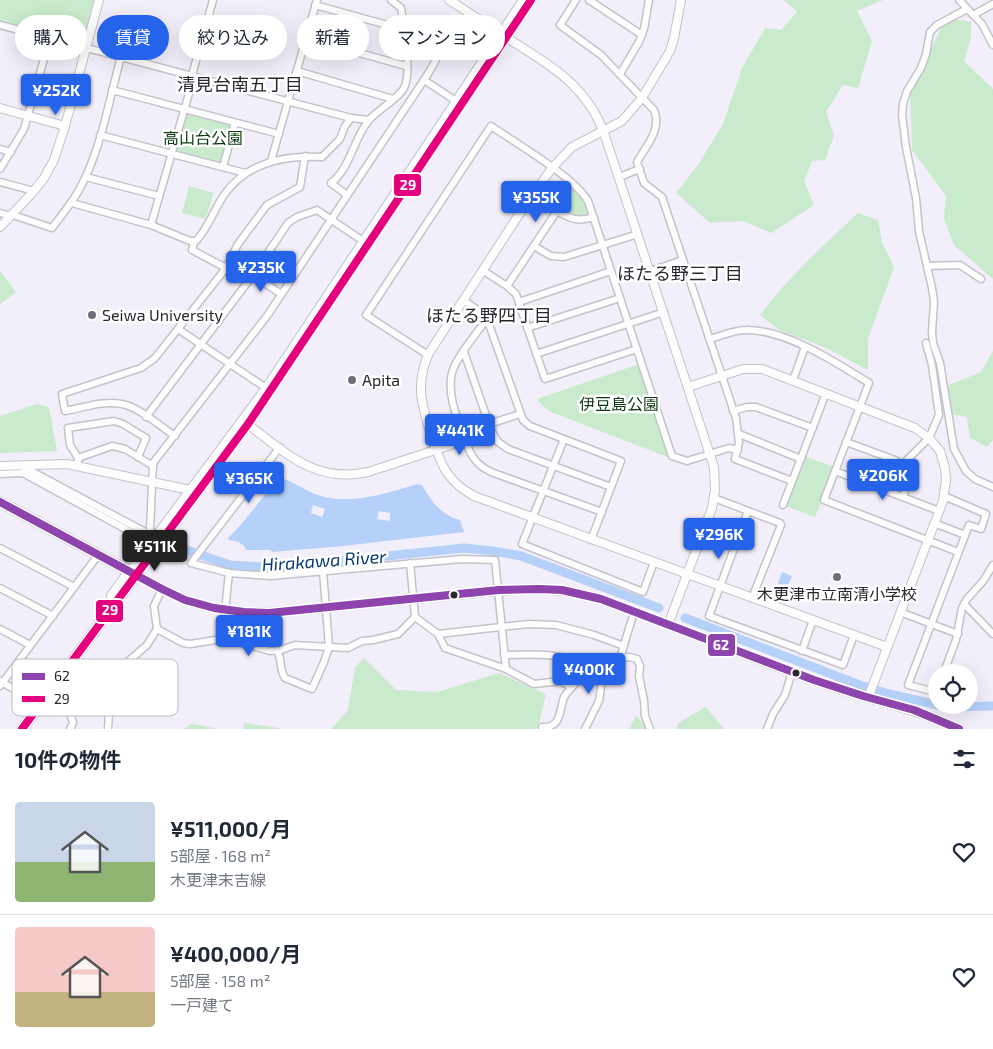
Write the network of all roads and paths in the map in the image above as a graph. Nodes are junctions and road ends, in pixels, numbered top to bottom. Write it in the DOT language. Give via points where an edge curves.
graph roads {
  1 [pos="99,0"];
  2 [pos="213,0"];
  3 [pos="390,0"];
  4 [pos="449,0"];
  5 [pos="523,0"];
  6 [pos="531,0"];
  7 [pos="576,0"];
  8 [pos="589,0"];
  9 [pos="649,0"];
  10 [pos="681,0"];
  11 [pos="960,0"];
  12 [pos="316,3"];
  13 [pos="993,4"];
  14 [pos="966,9"];
  15 [pos="402,15"];
  16 [pos="473,15"];
  17 [pos="973,15"];
  18 [pos="379,22"];
  19 [pos="0,25"];
  20 [pos="15,29"];
  21 [pos="505,33"];
  22 [pos="505,34"];
  23 [pos="642,35"];
  24 [pos="505,36"];
  25 [pos="87,44"];
  26 [pos="993,45"];
  27 [pos="369,56"];
  28 [pos="44,60"];
  29 [pos="83,60"];
  30 [pos="120,60"];
  31 [pos="133,60"];
  32 [pos="300,60"];
  33 [pos="406,60"];
  34 [pos="436,60"];
  35 [pos="486,60"];
  36 [pos="487,60"];
  37 [pos="406,66"];
  38 [pos="297,71"];
  39 [pos="620,74"];
  40 [pos="193,75"];
  41 [pos="424,80"];
  42 [pos="112,90"];
  43 [pos="393,98"];
  44 [pos="642,98"];
  45 [pos="288,101"];
  46 [pos="456,101"];
  47 [pos="0,108"];
  48 [pos="184,109"];
  49 [pos="29,116"];
  50 [pos="351,118"];
  51 [pos="369,120"];
  52 [pos="235,123"];
  53 [pos="65,126"];
  54 [pos="603,130"];
  55 [pos="279,134"];
  56 [pos="100,136"];
  57 [pos="0,149"];
  58 [pos="11,152"];
  59 [pos="172,154"];
  60 [pos="305,156"];
  61 [pos="271,161"];
  62 [pos="223,167"];
  63 [pos="552,168"];
  64 [pos="0,169"];
  65 [pos="640,170"];
  66 [pos="245,173"];
  67 [pos="86,177"];
  68 [pos="619,177"];
  69 [pos="0,182"];
  70 [pos="34,191"];
  71 [pos="347,195"];
  72 [pos="159,196"];
  73 [pos="72,203"];
  74 [pos="0,213"];
  75 [pos="12,216"];
  76 [pos="594,217"];
  77 [pos="331,219"];
  78 [pos="151,225"];
  79 [pos="0,227"];
  80 [pos="638,234"];
  81 [pos="363,241"];
  82 [pos="194,242"];
  83 [pos="603,245"];
  84 [pos="534,246"];
  85 [pos="683,260"];
  86 [pos="927,266"];
  87 [pos="226,268"];
  88 [pos="482,270"];
  89 [pos="611,271"];
  90 [pos="650,271"];
  91 [pos="253,275"];
  92 [pos="981,279"];
  93 [pos="507,286"];
  94 [pos="281,294"];
  95 [pos="620,298"];
  96 [pos="463,300"];
  97 [pos="519,302"];
  98 [pos="664,312"];
  99 [pos="487,319"];
  100 [pos="628,323"];
  101 [pos="528,328"];
  102 [pos="178,329"];
  103 [pos="709,339"];
  104 [pos="926,343"];
  105 [pos="201,345"];
  106 [pos="806,347"];
  107 [pos="637,349"];
  108 [pos="464,352"];
  109 [pos="536,354"];
  110 [pos="428,355"];
  111 [pos="230,364"];
  112 [pos="721,376"];
  113 [pos="793,380"];
  114 [pos="688,387"];
  115 [pos="266,388"];
  116 [pos="826,393"];
  117 [pos="860,406"];
  118 [pos="733,411"];
  119 [pos="520,414"];
  120 [pos="146,417"];
  121 [pos="246,423"];
  122 [pos="813,428"];
  123 [pos="739,434"];
  124 [pos="175,436"];
  125 [pos="929,438"];
  126 [pos="564,439"];
  127 [pos="466,440"];
  128 [pos="846,442"];
  129 [pos="280,447"];
  130 [pos="437,450"];
  131 [pos="738,450"];
  132 [pos="710,454"];
  133 [pos="138,457"];
  134 [pos="801,459"];
  135 [pos="78,462"];
  136 [pos="20,465"];
  137 [pos="902,465"];
  138 [pos="0,466"];
  139 [pos="153,466"];
  140 [pos="553,466"];
  141 [pos="835,471"];
  142 [pos="0,474"];
  143 [pos="792,481"];
  144 [pos="152,482"];
  145 [pos="611,487"];
  146 [pos="993,487"];
  147 [pos="190,490"];
  148 [pos="544,491"];
  149 [pos="944,496"];
  150 [pos="903,497"];
  151 [pos="714,498"];
  152 [pos="0,502"];
  153 [pos="783,505"];
  154 [pos="748,511"];
  155 [pos="939,511"];
  156 [pos="602,512"];
  157 [pos="533,518"];
  158 [pos="934,523"];
  159 [pos="965,535"];
  160 [pos="156,539"];
  161 [pos="591,540"];
  162 [pos="928,540"];
  163 [pos="0,548"];
  164 [pos="958,552"];
  165 [pos="99,554"];
  166 [pos="654,562"];
  167 [pos="410,563"];
  168 [pos="993,565"];
  169 [pos="323,571"];
  170 [pos="133,573"];
  171 [pos="229,574"];
  172 [pos="687,574"];
  173 [pos="720,586"];
  174 [pos="74,587"];
  175 [pos="0,588"];
  176 [pos="162,589"];
  177 [pos="499,590"];
  178 [pos="752,598"];
  179 [pos="413,599"];
  180 [pos="964,604"];
  181 [pos="326,608"];
  182 [pos="224,609"];
  183 [pos="634,612"];
  184 [pos="900,612"];
  185 [pos="53,616"];
  186 [pos="415,617"];
  187 [pos="813,620"];
  188 [pos="669,621"];
  189 [pos="931,624"];
  190 [pos="502,627"];
  191 [pos="0,629"];
  192 [pos="157,629"];
  193 [pos="438,634"];
  194 [pos="958,634"];
  195 [pos="993,634"];
  196 [pos="854,635"];
  197 [pos="222,639"];
  198 [pos="30,645"];
  199 [pos="624,646"];
  200 [pos="887,646"];
  201 [pos="329,647"];
  202 [pos="277,651"];
  203 [pos="802,651"];
  204 [pos="504,655"];
  205 [pos="620,658"];
  206 [pos="19,659"];
  207 [pos="70,659"];
  208 [pos="132,659"];
  209 [pos="947,664"];
  210 [pos="592,666"];
  211 [pos="604,666"];
  212 [pos="12,669"];
  213 [pos="506,669"];
  214 [pos="792,672"];
  215 [pos="1,683"];
  216 [pos="572,687"];
  217 [pos="928,690"];
  218 [pos="869,694"];
  219 [pos="26,716"];
  220 [pos="30,716"];
  221 [pos="71,716"];
  222 [pos="109,716"];
  223 [pos="542,727"];
  224 [pos="15,729"];
  225 [pos="22,729"];
  226 [pos="70,729"];
  227 [pos="108,729"];
  228 [pos="585,729"];
  229 [pos="650,729"];
  230 [pos="767,729"];
  231 [pos="959,729"];
  1 -- 25 [label="street"];
  2 -- 40 [label="street"];
  3 -- 15 [label="street" via="401,8"];
  4 -- 16 [label="street"];
  5 -- 21 [label="street"];
  6 -- 22 [label="street"];
  7 -- 39 [label="street" via="560,25 591,47"];
  8 -- 23 [label="street"];
  9 -- 23 [label="street"];
  10 -- 44 [label="street" via="670,51"];
  11 -- 14 [label="street"];
  12 -- 18 [label="street"];
  13 -- 17 [label="street"];
  14 -- 17 [label="street"];
  14 -- 86 [label="street" via="930,32 921,68 903,104 906,147"];
  17 -- 26 [label="street"];
  19 -- 20 [label="street"];
  23 -- 39 [label="street"];
  24 -- 54 [label="street" via="565,76 590,105"];
  27 -- 37 [label="street"];
  28 -- 49 [label="street"];
  29 -- 53 [label="street"];
  30 -- 42 [label="street"];
  31 -- 40 [label="street"];
  32 -- 38 [label="street"];
  33 -- 37 [label="street"];
  34 -- 41 [label="street"];
  35 -- 46 [label="street"];
  36 -- 121 [label="street"];
  37 -- 43 [label="street" via="404,88"];
  38 -- 43 [label="street"];
  38 -- 45 [label="street"];
  39 -- 44 [label="street"];
  40 -- 45 [label="street"];
  40 -- 48 [label="street"];
  41 -- 46 [label="street"];
  41 -- 71 [label="street"];
  42 -- 48 [label="street"];
  42 -- 56 [label="street"];
  43 -- 51 [label="street"];
  44 -- 54 [label="street" via="622,121"];
  44 -- 65 [label="street" via="654,110 657,127 637,162"];
  45 -- 50 [label="street"];
  45 -- 55 [label="street"];
  46 -- 81 [label="street"];
  47 -- 49 [label="street"];
  48 -- 52 [label="street"];
  48 -- 59 [label="street"];
  49 -- 53 [label="street"];
  49 -- 58 [label="street"];
  50 -- 51 [label="street"];
  50 -- 60 [label="street" via="340,139 322,157"];
  51 -- 71 [label="street" via="341,174 331,183"];
  52 -- 55 [label="street"];
  52 -- 62 [label="street"];
  53 -- 70 [label="street" via="54,160"];
  54 -- 63 [label="street" via="572,147"];
  54 -- 68 [label="street"];
  55 -- 61 [label="street"];
  56 -- 59 [label="street"];
  56 -- 67 [label="street"];
  57 -- 58 [label="street"];
  58 -- 64 [label="street"];
  59 -- 62 [label="street"];
  59 -- 72 [label="street"];
  60 -- 61 [label="street"];
  60 -- 87 [label="street" via="300,187 267,205 238,244"];
  61 -- 66 [label="street"];
  62 -- 66 [label="street"];
  63 -- 76 [label="street" via="582,192"];
  63 -- 88 [label="street"];
  63 -- 110 [label="street" via="490,126 366,315"];
  65 -- 68 [label="street"];
  65 -- 85 [label="street" via="644,183 662,197"];
  66 -- 82 [label="street" via="224,195"];
  67 -- 72 [label="street"];
  67 -- 73 [label="street"];
  68 -- 80 [label="street"];
  69 -- 70 [label="street"];
  70 -- 75 [label="street"];
  71 -- 77 [label="street"];
  72 -- 78 [label="street"];
  73 -- 75 [label="street" via="52,228"];
  73 -- 78 [label="street"];
  74 -- 75 [label="street"];
  75 -- 79 [label="street"];
  76 -- 83 [label="street"];
  76 -- 84 [label="street" via="578,220 557,211"];
  77 -- 81 [label="street"];
  77 -- 91 [label="street" via="317,210 292,220"];
  77 -- 94 [label="street"];
  78 -- 82 [label="street"];
  80 -- 83 [label="street"];
  80 -- 90 [label="street"];
  81 -- 115 [label="street"];
  82 -- 87 [label="street" via="192,250"];
  83 -- 84 [label="street" via="564,258 551,256"];
  83 -- 89 [label="street"];
  84 -- 93 [label="street"];
  85 -- 90 [label="street"];
  85 -- 103 [label="street"];
  86 -- 92 [label="street" via="960,265"];
  86 -- 146 [label="street" via="934,302 933,343 940,363 954,449 966,471"];
  87 -- 102 [label="street"];
  88 -- 93 [label="street"];
  88 -- 96 [label="street"];
  89 -- 95 [label="street"];
  89 -- 97 [label="street"];
  90 -- 98 [label="street"];
  91 -- 94 [label="street"];
  91 -- 105 [label="street"];
  93 -- 97 [label="street"];
  94 -- 111 [label="street"];
  95 -- 100 [label="street"];
  95 -- 101 [label="street"];
  96 -- 99 [label="street"];
  96 -- 110 [label="street"];
  97 -- 101 [label="street"];
  98 -- 100 [label="street"];
  98 -- 114 [label="street"];
  99 -- 108 [label="street"];
  99 -- 119 [label="street"];
  100 -- 107 [label="street"];
  100 -- 109 [label="street"];
  101 -- 109 [label="street"];
  102 -- 105 [label="street"];
  102 -- 120 [label="street" via="149,364 62,394 65,411 121,403"];
  103 -- 106 [label="street" via="736,331 754,330"];
  103 -- 112 [label="street"];
  104 -- 125 [label="street" via="939,415"];
  105 -- 111 [label="street"];
  105 -- 120 [label="street"];
  106 -- 113 [label="street"];
  106 -- 117 [label="street" via="869,383"];
  107 -- 109 [label="street" via="545,379"];
  107 -- 132 [label="street" via="672,456 687,462"];
  108 -- 119 [label="street" via="489,424"];
  108 -- 127 [label="street" via="453,370 450,390"];
  110 -- 130 [label="street" via="421,387"];
  111 -- 115 [label="street"];
  111 -- 124 [label="street"];
  112 -- 113 [label="street" via="752,368"];
  112 -- 114 [label="street"];
  112 -- 118 [label="street"];
  113 -- 116 [label="street"];
  114 -- 132 [label="street"];
  115 -- 121 [label="street"];
  116 -- 117 [label="street"];
  116 -- 122 [label="street"];
  117 -- 125 [label="street" via="903,422"];
  117 -- 128 [label="street"];
  118 -- 122 [label="street" via="756,407"];
  118 -- 123 [label="street"];
  119 -- 126 [label="street" via="530,426"];
  120 -- 124 [label="street"];
  121 -- 129 [label="street"];
  121 -- 147 [label="street"];
  121 -- 160 [label="street"];
  122 -- 134 [label="street"];
  123 -- 131 [label="street"];
  123 -- 134 [label="street"];
  124 -- 139 [label="street"];
  125 -- 137 [label="street"];
  125 -- 149 [label="street" via="940,451 945,468"];
  126 -- 140 [label="street"];
  126 -- 145 [label="street" via="621,461"];
  127 -- 130 [label="street"];
  127 -- 140 [label="street" via="492,432 508,449"];
  127 -- 148 [label="street" via="479,465"];
  128 -- 137 [label="street"];
  128 -- 141 [label="street"];
  129 -- 130 [label="street" via="317,470 345,475 368,472"];
  129 -- 171 [label="street" via="192,563"];
  130 -- 157 [label="street" via="446,472 465,491"];
  131 -- 132 [label="street" via="729,448"];
  131 -- 143 [label="street" via="735,459"];
  132 -- 151 [label="street" via="715,479"];
  133 -- 135 [label="street" via="112,446"];
  133 -- 135 [label="street" via="146,438 114,421 68,428 70,445"];
  133 -- 139 [label="street"];
  134 -- 143 [label="street"];
  135 -- 136 [label="street"];
  135 -- 144 [label="street"];
  136 -- 138 [label="street"];
  136 -- 160 [label="street"];
  137 -- 150 [label="street" via="908,476"];
  139 -- 144 [label="street"];
  140 -- 145 [label="street"];
  140 -- 148 [label="street"];
  141 -- 150 [label="street"];
  141 -- 162 [label="street" via="824,500"];
  142 -- 160 [label="street" via="23,473"];
  143 -- 153 [label="street"];
  144 -- 147 [label="street"];
  144 -- 160 [label="street" via="150,530"];
  145 -- 156 [label="street"];
  147 -- 160 [label="street"];
  148 -- 156 [label="street"];
  148 -- 157 [label="street"];
  149 -- 155 [label="street"];
  149 -- 159 [label="street" via="986,514 981,529 969,525"];
  150 -- 155 [label="street"];
  151 -- 154 [label="street"];
  151 -- 172 [label="street"];
  152 -- 165 [label="main road"];
  154 -- 173 [label="street"];
  154 -- 178 [label="street" via="781,525"];
  155 -- 158 [label="street"];
  156 -- 161 [label="street"];
  157 -- 161 [label="street"];
  157 -- 166 [label="street" via="522,544 643,592"];
  158 -- 159 [label="street"];
  158 -- 162 [label="street"];
  159 -- 164 [label="street"];
  160 -- 170 [label="street"];
  161 -- 166 [label="street"];
  162 -- 164 [label="street"];
  162 -- 184 [label="street"];
  163 -- 174 [label="street"];
  164 -- 189 [label="street"];
  165 -- 170 [label="main road"];
  165 -- 174 [label="street"];
  166 -- 172 [label="street"];
  167 -- 169 [label="street"];
  167 -- 177 [label="street" via="495,560"];
  167 -- 179 [label="street"];
  168 -- 180 [label="street"];
  169 -- 171 [label="street" via="270,576"];
  169 -- 181 [label="street"];
  170 -- 176 [label="street"];
  170 -- 207 [label="main road"];
  171 -- 182 [label="street"];
  172 -- 173 [label="street"];
  172 -- 188 [label="street"];
  173 -- 178 [label="street"];
  173 -- 203 [label="street" via="709,616"];
  174 -- 185 [label="street"];
  175 -- 185 [label="street"];
  176 -- 182 [label="street" via="194,603"];
  176 -- 192 [label="street" via="154,606"];
  177 -- 179 [label="street"];
  177 -- 183 [label="street" via="562,590 594,597"];
  177 -- 190 [label="street"];
  178 -- 187 [label="street"];
  179 -- 181 [label="street"];
  179 -- 186 [label="street"];
  180 -- 194 [label="street"];
  180 -- 195 [label="street"];
  181 -- 182 [label="street" via="269,612"];
  181 -- 201 [label="street"];
  182 -- 197 [label="street"];
  183 -- 188 [label="street"];
  183 -- 199 [label="street"];
  184 -- 189 [label="street"];
  184 -- 200 [label="street"];
  185 -- 198 [label="street"];
  186 -- 193 [label="street"];
  186 -- 201 [label="street" via="398,634 362,640 348,648"];
  187 -- 196 [label="street"];
  187 -- 203 [label="street"];
  188 -- 214 [label="street"];
  189 -- 194 [label="street"];
  189 -- 217 [label="street" via="908,685"];
  190 -- 193 [label="street"];
  190 -- 199 [label="street" via="556,625"];
  190 -- 204 [label="street"];
  191 -- 198 [label="street"];
  192 -- 197 [label="street" via="183,643"];
  192 -- 208 [label="street" via="148,645"];
  193 -- 213 [label="street" via="445,648"];
  194 -- 209 [label="street"];
  196 -- 200 [label="street"];
  196 -- 203 [label="street" via="843,665"];
  197 -- 202 [label="street"];
  198 -- 206 [label="street"];
  199 -- 205 [label="street"];
  200 -- 218 [label="street"];
  201 -- 202 [label="street" via="295,646"];
  201 -- 202 [label="street" via="312,688 285,678"];
  204 -- 210 [label="street" via="548,654"];
  204 -- 213 [label="street"];
  205 -- 211 [label="street"];
  205 -- 229 [label="street" via="637,659 640,666 639,676"];
  210 -- 211 [label="street"];
  210 -- 216 [label="street"];
  211 -- 228 [label="street" via="598,701"];
  212 -- 215 [label="street"];
  213 -- 216 [label="street" via="534,684 560,681"];
  214 -- 218 [label="street"];
  214 -- 230 [label="street" via="785,695"];
  216 -- 223 [label="street" via="565,696 558,721 552,726"];
  218 -- 231 [label="street"];
  219 -- 224 [label="main road"];
  220 -- 225 [label="main road"];
  221 -- 226 [label="street" via="73,723"];
  222 -- 227 [label="street"];
}
